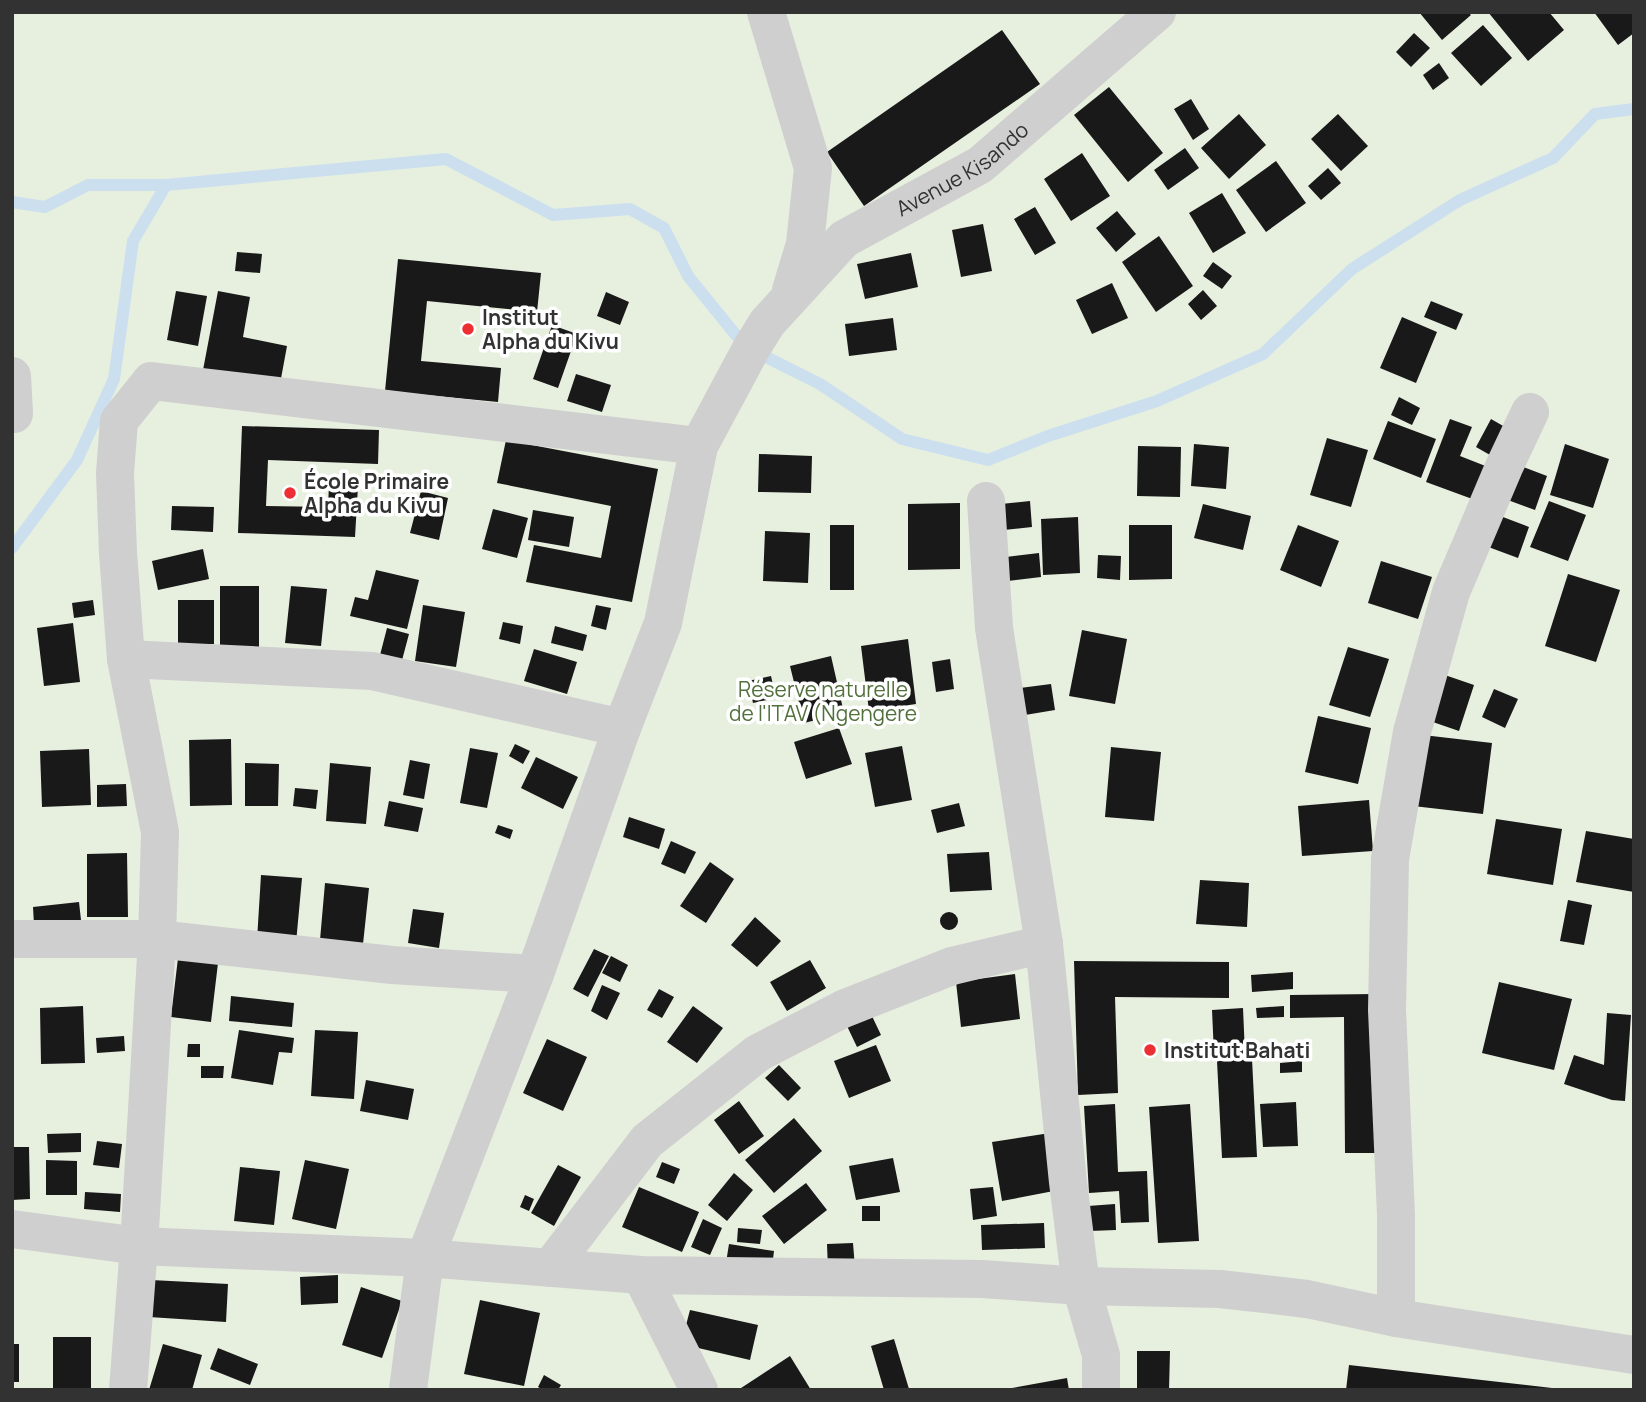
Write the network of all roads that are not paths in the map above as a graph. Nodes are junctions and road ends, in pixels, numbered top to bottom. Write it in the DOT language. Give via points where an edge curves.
graph roads {
  1 [pos="766,12"];
  2 [pos="1157,12"];
  3 [pos="778,311"];
  4 [pos="12,376"];
  5 [pos="1530,412"];
  6 [pos="14,414"];
  7 [pos="699,446"];
  8 [pos="986,501"];
  9 [pos="126,659"];
  10 [pos="622,728"];
  11 [pos="12,939"];
  12 [pos="157,939"];
  13 [pos="1044,944"];
  14 [pos="535,975"];
  15 [pos="12,1229"];
  16 [pos="139,1246"];
  17 [pos="425,1258"];
  18 [pos="550,1268"];
  19 [pos="640,1275"];
  20 [pos="1081,1286"];
  21 [pos="1396,1318"];
  22 [pos="1634,1331"];
  23 [pos="1634,1356"];
  24 [pos="128,1390"];
  25 [pos="408,1390"];
  26 [pos="699,1390"];
  27 [pos="1101,1390"];
  1 -- 3 [label="street" via="813,168 805,244"];
  2 -- 3 [label="street, Avenue Kisando" via="980,165 844,239"];
  3 -- 7 [label="street"];
  4 -- 6 [label="street"];
  5 -- 21 [label="street" via="1451,592 1412,732 1390,859 1387,1010"];
  7 -- 9 [label="street" via="150,381 119,421 115,473"];
  7 -- 10 [label="street" via="663,623"];
  8 -- 13 [label="street" via="994,628"];
  9 -- 10 [label="street" via="372,671"];
  9 -- 12 [label="street" via="160,832"];
  10 -- 14 [label="street"];
  11 -- 12 [label="street"];
  12 -- 14 [label="street" via="392,965"];
  12 -- 16 [label="street"];
  13 -- 18 [label="street" via="951,966 843,1009 758,1052 646,1140"];
  13 -- 20 [label="street"];
  14 -- 17 [label="street"];
  15 -- 16 [label="street"];
  16 -- 17 [label="street"];
  16 -- 24 [label="street"];
  17 -- 18 [label="street"];
  17 -- 25 [label="street"];
  18 -- 19 [label="street"];
  19 -- 20 [label="street" via="982,1279"];
  19 -- 26 [label="street"];
  20 -- 21 [label="street" via="1220,1289 1307,1299"];
  20 -- 27 [label="street" via="1101,1355"];
  21 -- 23 [label="street"];
  22 -- 23 [label="street"];
}
